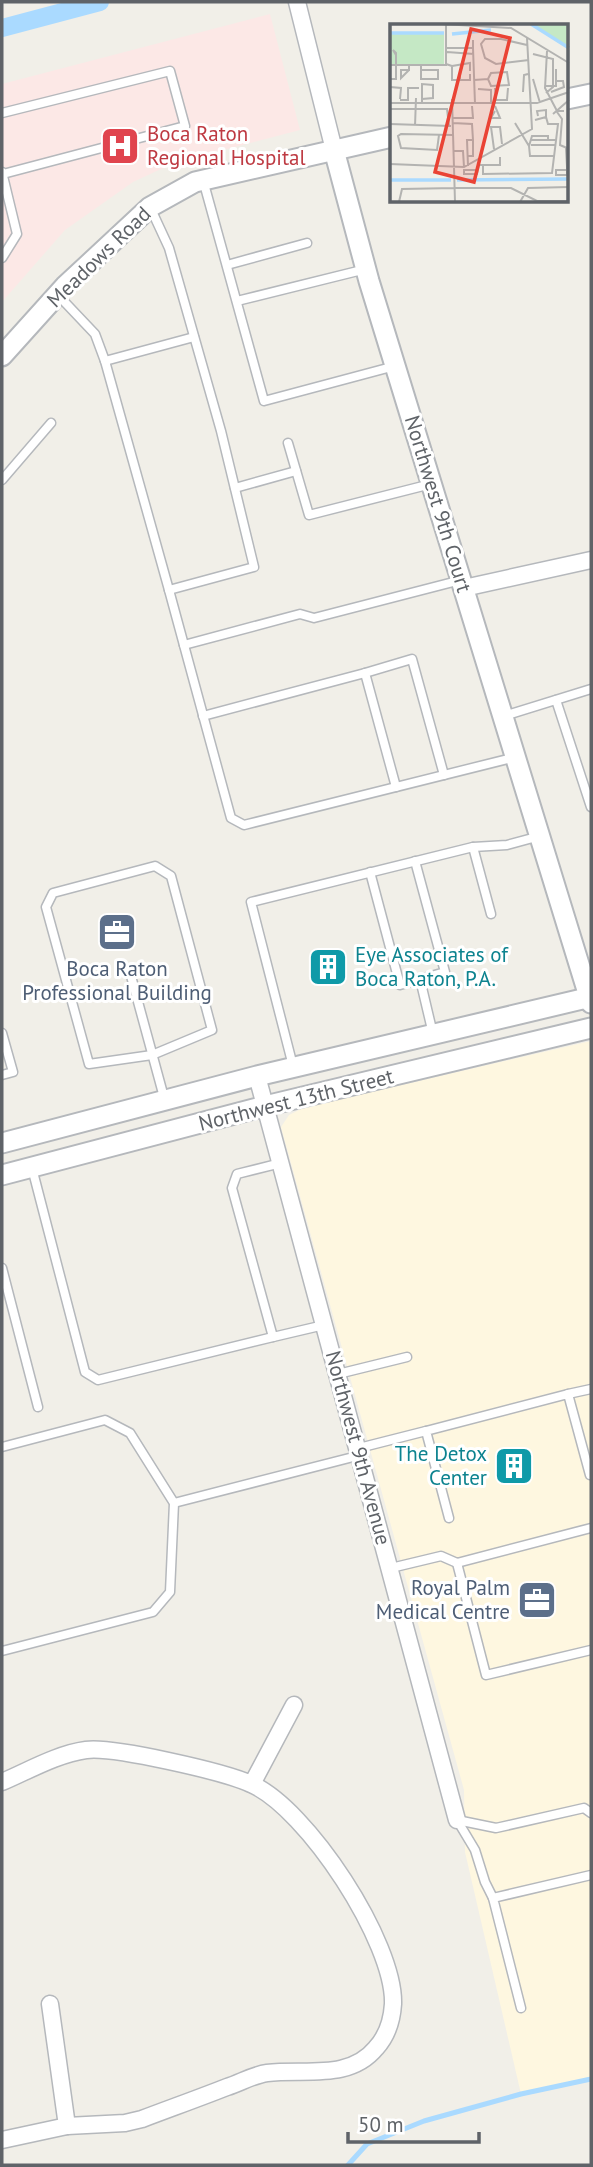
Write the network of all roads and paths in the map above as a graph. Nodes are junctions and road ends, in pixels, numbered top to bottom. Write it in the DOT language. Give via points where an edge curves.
graph roads {
  1 [pos="298,2"];
  2 [pos="591,94"];
  3 [pos="568,99"];
  4 [pos="2,113"];
  5 [pos="390,137"];
  6 [pos="334,149"];
  7 [pos="2,172"];
  8 [pos="204,180"];
  9 [pos="150,207"];
  10 [pos="307,243"];
  11 [pos="2,258"];
  12 [pos="227,265"];
  13 [pos="366,269"];
  14 [pos="58,295"];
  15 [pos="237,302"];
  16 [pos="194,337"];
  17 [pos="2,356"];
  18 [pos="104,361"];
  19 [pos="395,366"];
  20 [pos="51,423"];
  21 [pos="288,443"];
  22 [pos="296,471"];
  23 [pos="2,480"];
  24 [pos="431,484"];
  25 [pos="235,488"];
  26 [pos="591,560"];
  27 [pos="462,584"];
  28 [pos="169,590"];
  29 [pos="184,645"];
  30 [pos="365,673"];
  31 [pos="591,690"];
  32 [pos="556,700"];
  33 [pos="204,716"];
  34 [pos="503,716"];
  35 [pos="516,757"];
  36 [pos="444,775"];
  37 [pos="396,787"];
  38 [pos="591,807"];
  39 [pos="540,836"];
  40 [pos="473,847"];
  41 [pos="415,861"];
  42 [pos="370,872"];
  43 [pos="491,914"];
  44 [pos="131,976"];
  45 [pos="420,979"];
  46 [pos="591,999"];
  47 [pos="591,1028"];
  48 [pos="2,1033"];
  49 [pos="433,1034"];
  50 [pos="152,1055"];
  51 [pos="293,1068"];
  52 [pos="2,1075"];
  53 [pos="257,1076"];
  54 [pos="165,1101"];
  55 [pos="265,1106"];
  56 [pos="2,1143"];
  57 [pos="281,1163"];
  58 [pos="32,1167"];
  59 [pos="2,1175"];
  60 [pos="2,1268"];
  61 [pos="325,1325"];
  62 [pos="273,1337"];
  63 [pos="407,1357"];
  64 [pos="338,1374"];
  65 [pos="591,1389"];
  66 [pos="568,1394"];
  67 [pos="38,1407"];
  68 [pos="426,1431"];
  69 [pos="2,1447"];
  70 [pos="360,1452"];
  71 [pos="590,1475"];
  72 [pos="174,1503"];
  73 [pos="449,1518"];
  74 [pos="591,1528"];
  75 [pos="457,1563"];
  76 [pos="391,1568"];
  77 [pos="591,1650"];
  78 [pos="2,1651"];
  79 [pos="294,1705"];
  80 [pos="2,1782"];
  81 [pos="251,1784"];
  82 [pos="591,1813"];
  83 [pos="457,1820"];
  84 [pos="591,1875"];
  85 [pos="493,1898"];
  86 [pos="50,2004"];
  87 [pos="521,2008"];
  88 [pos="68,2126"];
  89 [pos="2,2140"];
  1 -- 6 [label="street, Northwest 9th Court"];
  2 -- 3 [label="street"];
  4 -- 7 [label="lane" via="170,71 185,127"];
  5 -- 6 [label="street, Meadows Road"];
  6 -- 8 [label="street, Meadows Road"];
  6 -- 13 [label="street, Northwest 9th Court"];
  7 -- 11 [label="lane" via="17,234"];
  8 -- 9 [label="street, Meadows Road"];
  8 -- 12 [label="lane"];
  9 -- 14 [label="street, Meadows Road"];
  9 -- 16 [label="lane" via="169,248"];
  10 -- 12 [label="lane"];
  12 -- 15 [label="lane"];
  13 -- 15 [label="lane"];
  13 -- 19 [label="street, Northwest 9th Court"];
  14 -- 17 [label="street, Meadows Road"];
  14 -- 18 [label="lane" via="96,334"];
  15 -- 19 [label="lane" via="264,401"];
  16 -- 18 [label="lane"];
  16 -- 25 [label="lane"];
  18 -- 28 [label="lane"];
  19 -- 24 [label="street, Northwest 9th Court"];
  20 -- 23 [label="lane"];
  21 -- 22 [label="lane"];
  22 -- 24 [label="lane" via="309,515"];
  22 -- 25 [label="lane"];
  24 -- 27 [label="street, Northwest 9th Court"];
  25 -- 28 [label="lane" via="254,567"];
  26 -- 27 [label="street"];
  27 -- 29 [label="lane" via="314,618 300,614"];
  27 -- 34 [label="street, Northwest 9th Court"];
  28 -- 29 [label="lane"];
  29 -- 33 [label="lane"];
  30 -- 33 [label="lane"];
  30 -- 36 [label="lane" via="412,659"];
  30 -- 37 [label="lane"];
  31 -- 32 [label="lane"];
  32 -- 34 [label="lane"];
  32 -- 38 [label="lane"];
  33 -- 37 [label="lane" via="231,818 244,825"];
  34 -- 35 [label="street, Northwest 9th Court"];
  35 -- 36 [label="lane"];
  35 -- 39 [label="street, Northwest 9th Court"];
  36 -- 37 [label="lane"];
  39 -- 40 [label="lane" via="507,845"];
  39 -- 46 [label="street, Northwest 9th Court"];
  40 -- 41 [label="lane"];
  40 -- 43 [label="lane"];
  41 -- 42 [label="lane"];
  41 -- 45 [label="lane" via="445,972"];
  42 -- 45 [label="lane" via="401,985"];
  42 -- 51 [label="lane" via="251,902"];
  44 -- 50 [label="lane"];
  45 -- 49 [label="lane"];
  46 -- 49 [label="street, Northwest 13th Street"];
  47 -- 55 [label="street, Northwest 13th Street"];
  48 -- 52 [label="lane" via="13,1072"];
  49 -- 51 [label="street, Northwest 13th Street"];
  50 -- 50 [label="lane" via="212,1030 171,876 155,866 53,893 46,907 89,1064"];
  50 -- 54 [label="lane"];
  51 -- 53 [label="street, Northwest 13th Street"];
  53 -- 54 [label="street, Northwest 13th Street"];
  53 -- 55 [label="street, Northwest 9th Avenue"];
  54 -- 56 [label="street, Northwest 13th Street"];
  55 -- 57 [label="street, Northwest 9th Avenue"];
  55 -- 58 [label="street, Northwest 13th Street"];
  57 -- 61 [label="street, Northwest 9th Avenue"];
  57 -- 62 [label="lane" via="237,1174 232,1188"];
  58 -- 59 [label="street, Northwest 13th Street"];
  58 -- 62 [label="lane" via="85,1372 98,1380"];
  60 -- 67 [label="lane"];
  61 -- 62 [label="lane"];
  61 -- 64 [label="street, Northwest 9th Avenue"];
  63 -- 64 [label="lane"];
  64 -- 70 [label="street, Northwest 9th Avenue"];
  65 -- 66 [label="lane"];
  66 -- 68 [label="lane"];
  66 -- 71 [label="lane"];
  68 -- 70 [label="lane"];
  68 -- 73 [label="lane"];
  69 -- 72 [label="lane" via="105,1420 130,1433"];
  70 -- 72 [label="lane"];
  70 -- 76 [label="street, Northwest 9th Avenue"];
  72 -- 78 [label="lane" via="170,1592 153,1612"];
  74 -- 75 [label="lane"];
  75 -- 76 [label="lane" via="441,1556"];
  75 -- 77 [label="lane" via="486,1675"];
  76 -- 83 [label="street, Northwest 9th Avenue"];
  79 -- 81 [label="street"];
  80 -- 81 [label="street" via="68,1755 104,1749"];
  81 -- 88 [label="street" via="294,1814 348,1886 391,1986 393,2002 386,2034 364,2059 350,2067 263,2074 142,2119"];
  82 -- 83 [label="lane" via="584,1808 496,1828"];
  83 -- 85 [label="lane" via="475,1850"];
  84 -- 85 [label="lane"];
  85 -- 87 [label="lane"];
  86 -- 88 [label="street"];
  88 -- 89 [label="street"];
}
